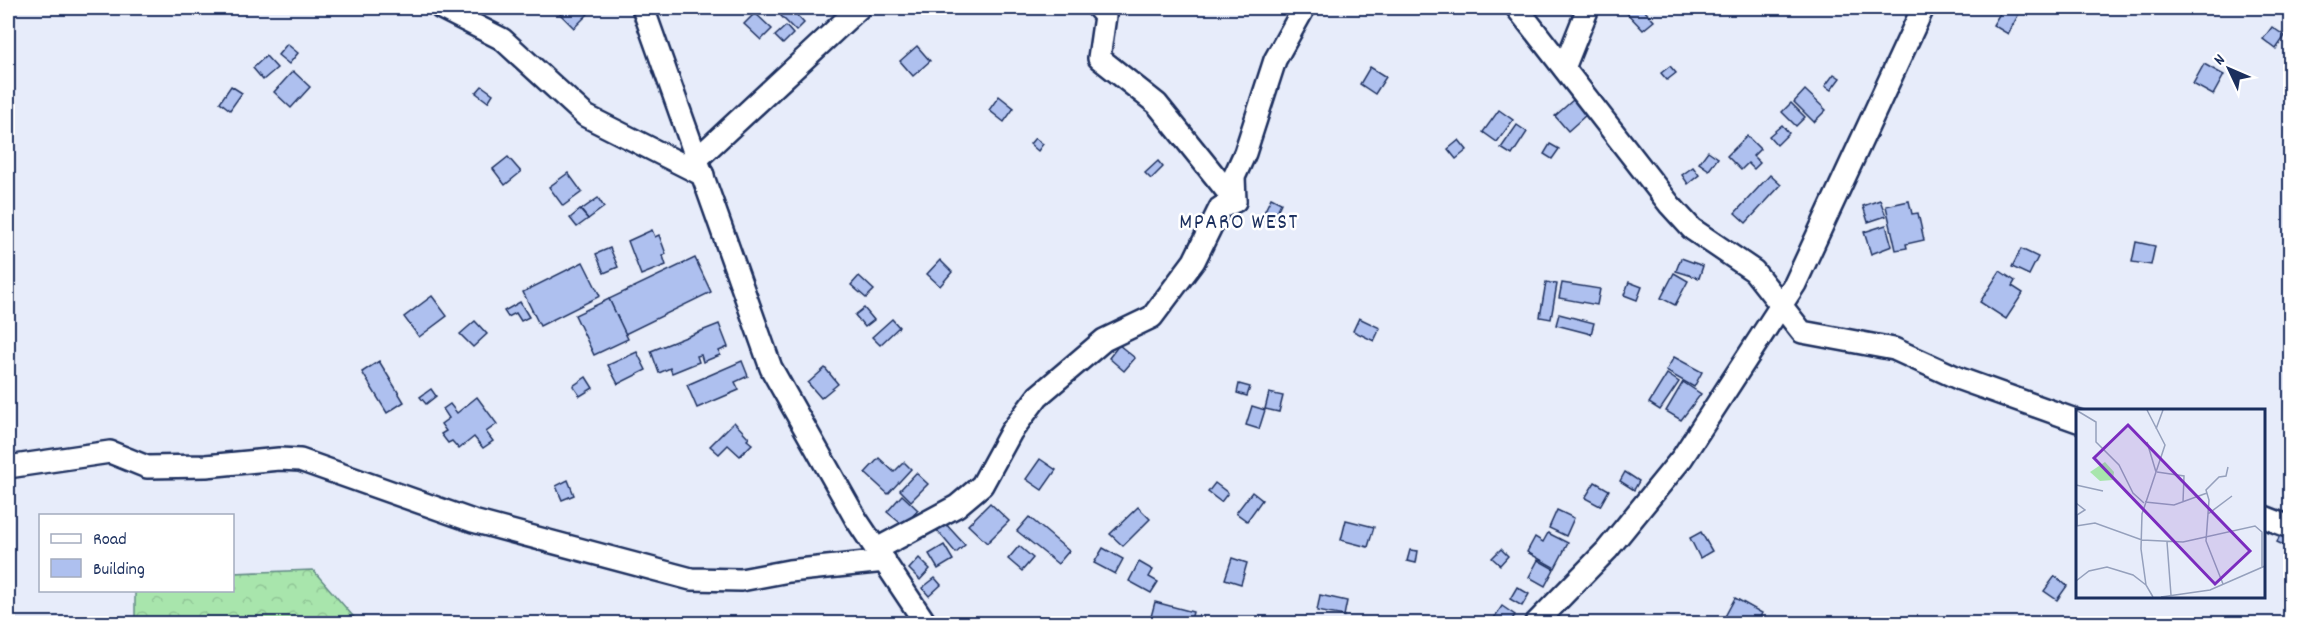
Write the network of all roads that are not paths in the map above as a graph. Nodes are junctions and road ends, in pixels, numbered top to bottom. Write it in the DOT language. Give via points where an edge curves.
graph roads {
  1 [pos="441,8"];
  2 [pos="642,8"];
  3 [pos="859,8"];
  4 [pos="1098,8"];
  5 [pos="1304,8"];
  6 [pos="1517,8"];
  7 [pos="1588,8"];
  8 [pos="1923,8"];
  9 [pos="1564,68"];
  10 [pos="700,166"];
  11 [pos="1235,201"];
  12 [pos="1782,304"];
  13 [pos="2076,419"];
  14 [pos="8,467"];
  15 [pos="2265,517"];
  16 [pos="2290,527"];
  17 [pos="881,555"];
  18 [pos="926,624"];
  19 [pos="1535,624"];
  1 -- 10 [label="street" via="502,39 586,117"];
  2 -- 10 [label="street"];
  3 -- 10 [label="street"];
  4 -- 11 [label="street" via="1106,16 1099,58 1157,104"];
  5 -- 11 [label="street" via="1275,60 1234,177"];
  6 -- 9 [label="street"];
  7 -- 9 [label="street"];
  8 -- 12 [label="street" via="1795,284"];
  9 -- 12 [label="street" via="1692,229 1754,271"];
  10 -- 17 [label="street" via="771,368 856,519"];
  11 -- 17 [label="street" via="1220,208 1194,261 1152,317 1104,340 1038,396 1011,432 982,484 957,506"];
  12 -- 13 [label="street" via="1802,332 1894,349 1960,379"];
  12 -- 19 [label="street" via="1682,458 1607,550"];
  14 -- 17 [label="street" via="111,452 147,467 289,459 473,521 691,579 741,580"];
  15 -- 16 [label="street"];
  17 -- 18 [label="street"];
}
